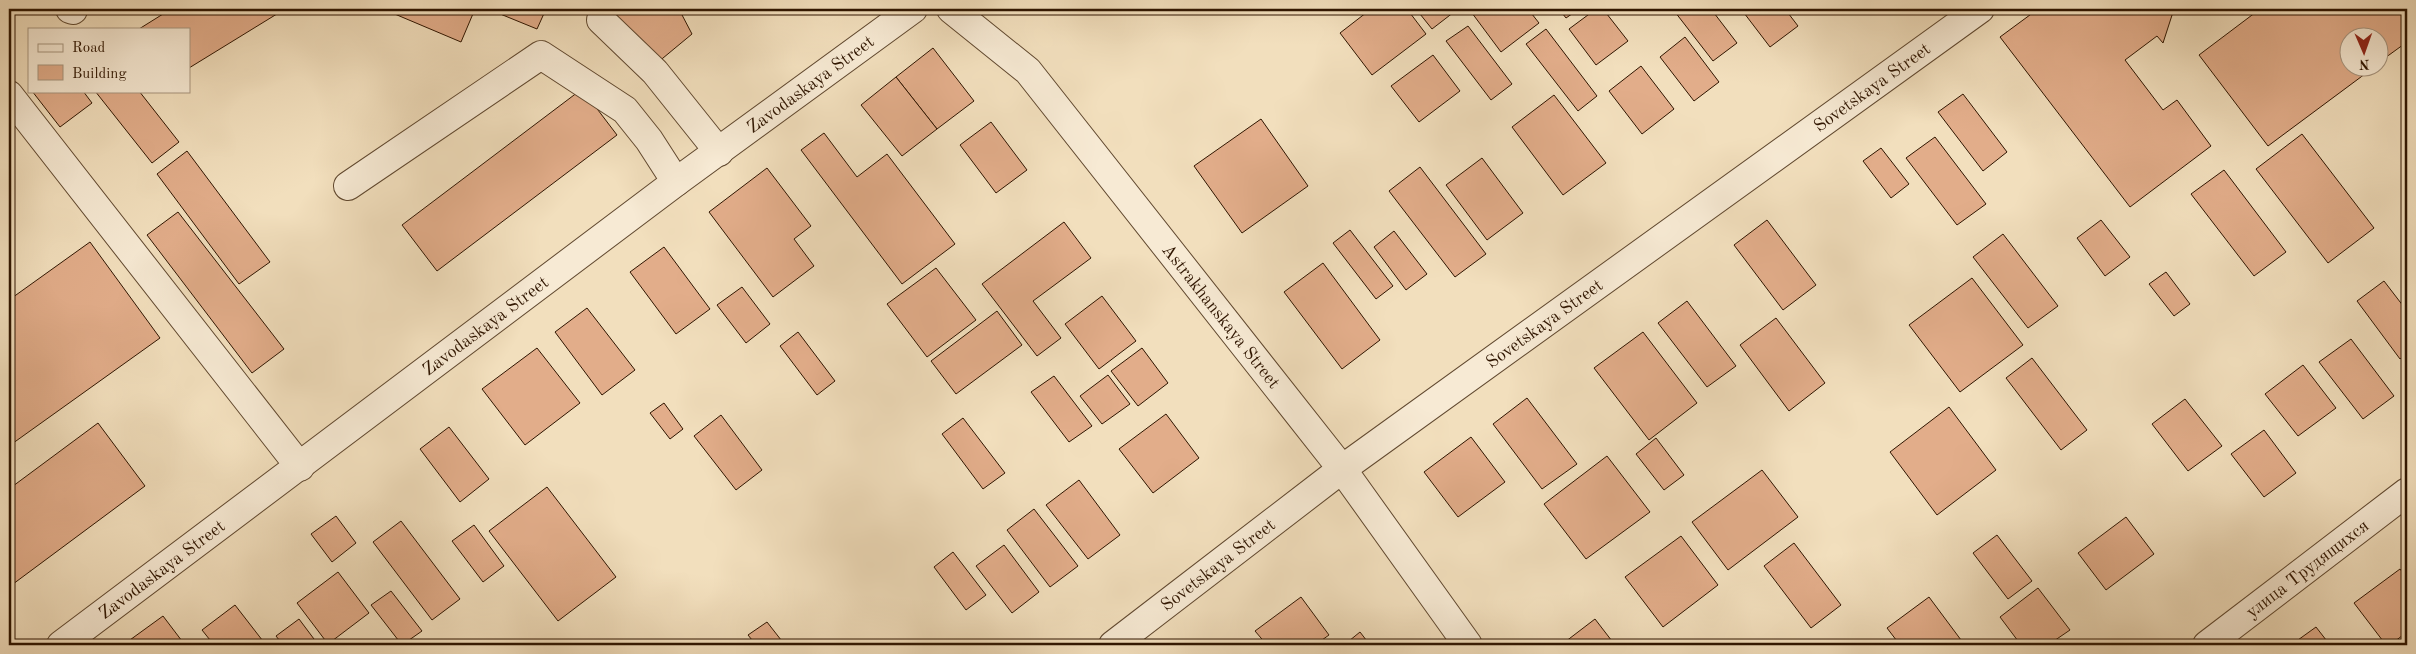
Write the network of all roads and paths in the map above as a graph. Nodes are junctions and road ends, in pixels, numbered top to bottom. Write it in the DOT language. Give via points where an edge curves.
graph roads {
  1 [pos="913,9"];
  2 [pos="952,9"];
  3 [pos="1980,9"];
  4 [pos="601,20"];
  5 [pos="9,95"];
  6 [pos="719,152"];
  7 [pos="676,182"];
  8 [pos="348,186"];
  9 [pos="300,467"];
  10 [pos="1342,469"];
  11 [pos="2407,492"];
  12 [pos="61,645"];
  13 [pos="1114,645"];
  14 [pos="1468,645"];
  15 [pos="2207,645"];
  1 -- 6 [label="street, Zavodaskaya Street"];
  2 -- 10 [label="street, Astrakhanskaya Street" via="1028,72"];
  3 -- 10 [label="street, Sovetskaya Street"];
  4 -- 6 [label="street" via="655,72"];
  5 -- 9 [label="street"];
  6 -- 7 [label="street, Zavodaskaya Street"];
  7 -- 8 [label="street" via="625,110 541,55"];
  7 -- 9 [label="street, Zavodaskaya Street"];
  9 -- 12 [label="street, Zavodaskaya Street"];
  10 -- 13 [label="street, Sovetskaya Street"];
  10 -- 14 [label="street, Astrakhanskaya Street"];
  11 -- 15 [label="street, улица Трудящихся"];
}
